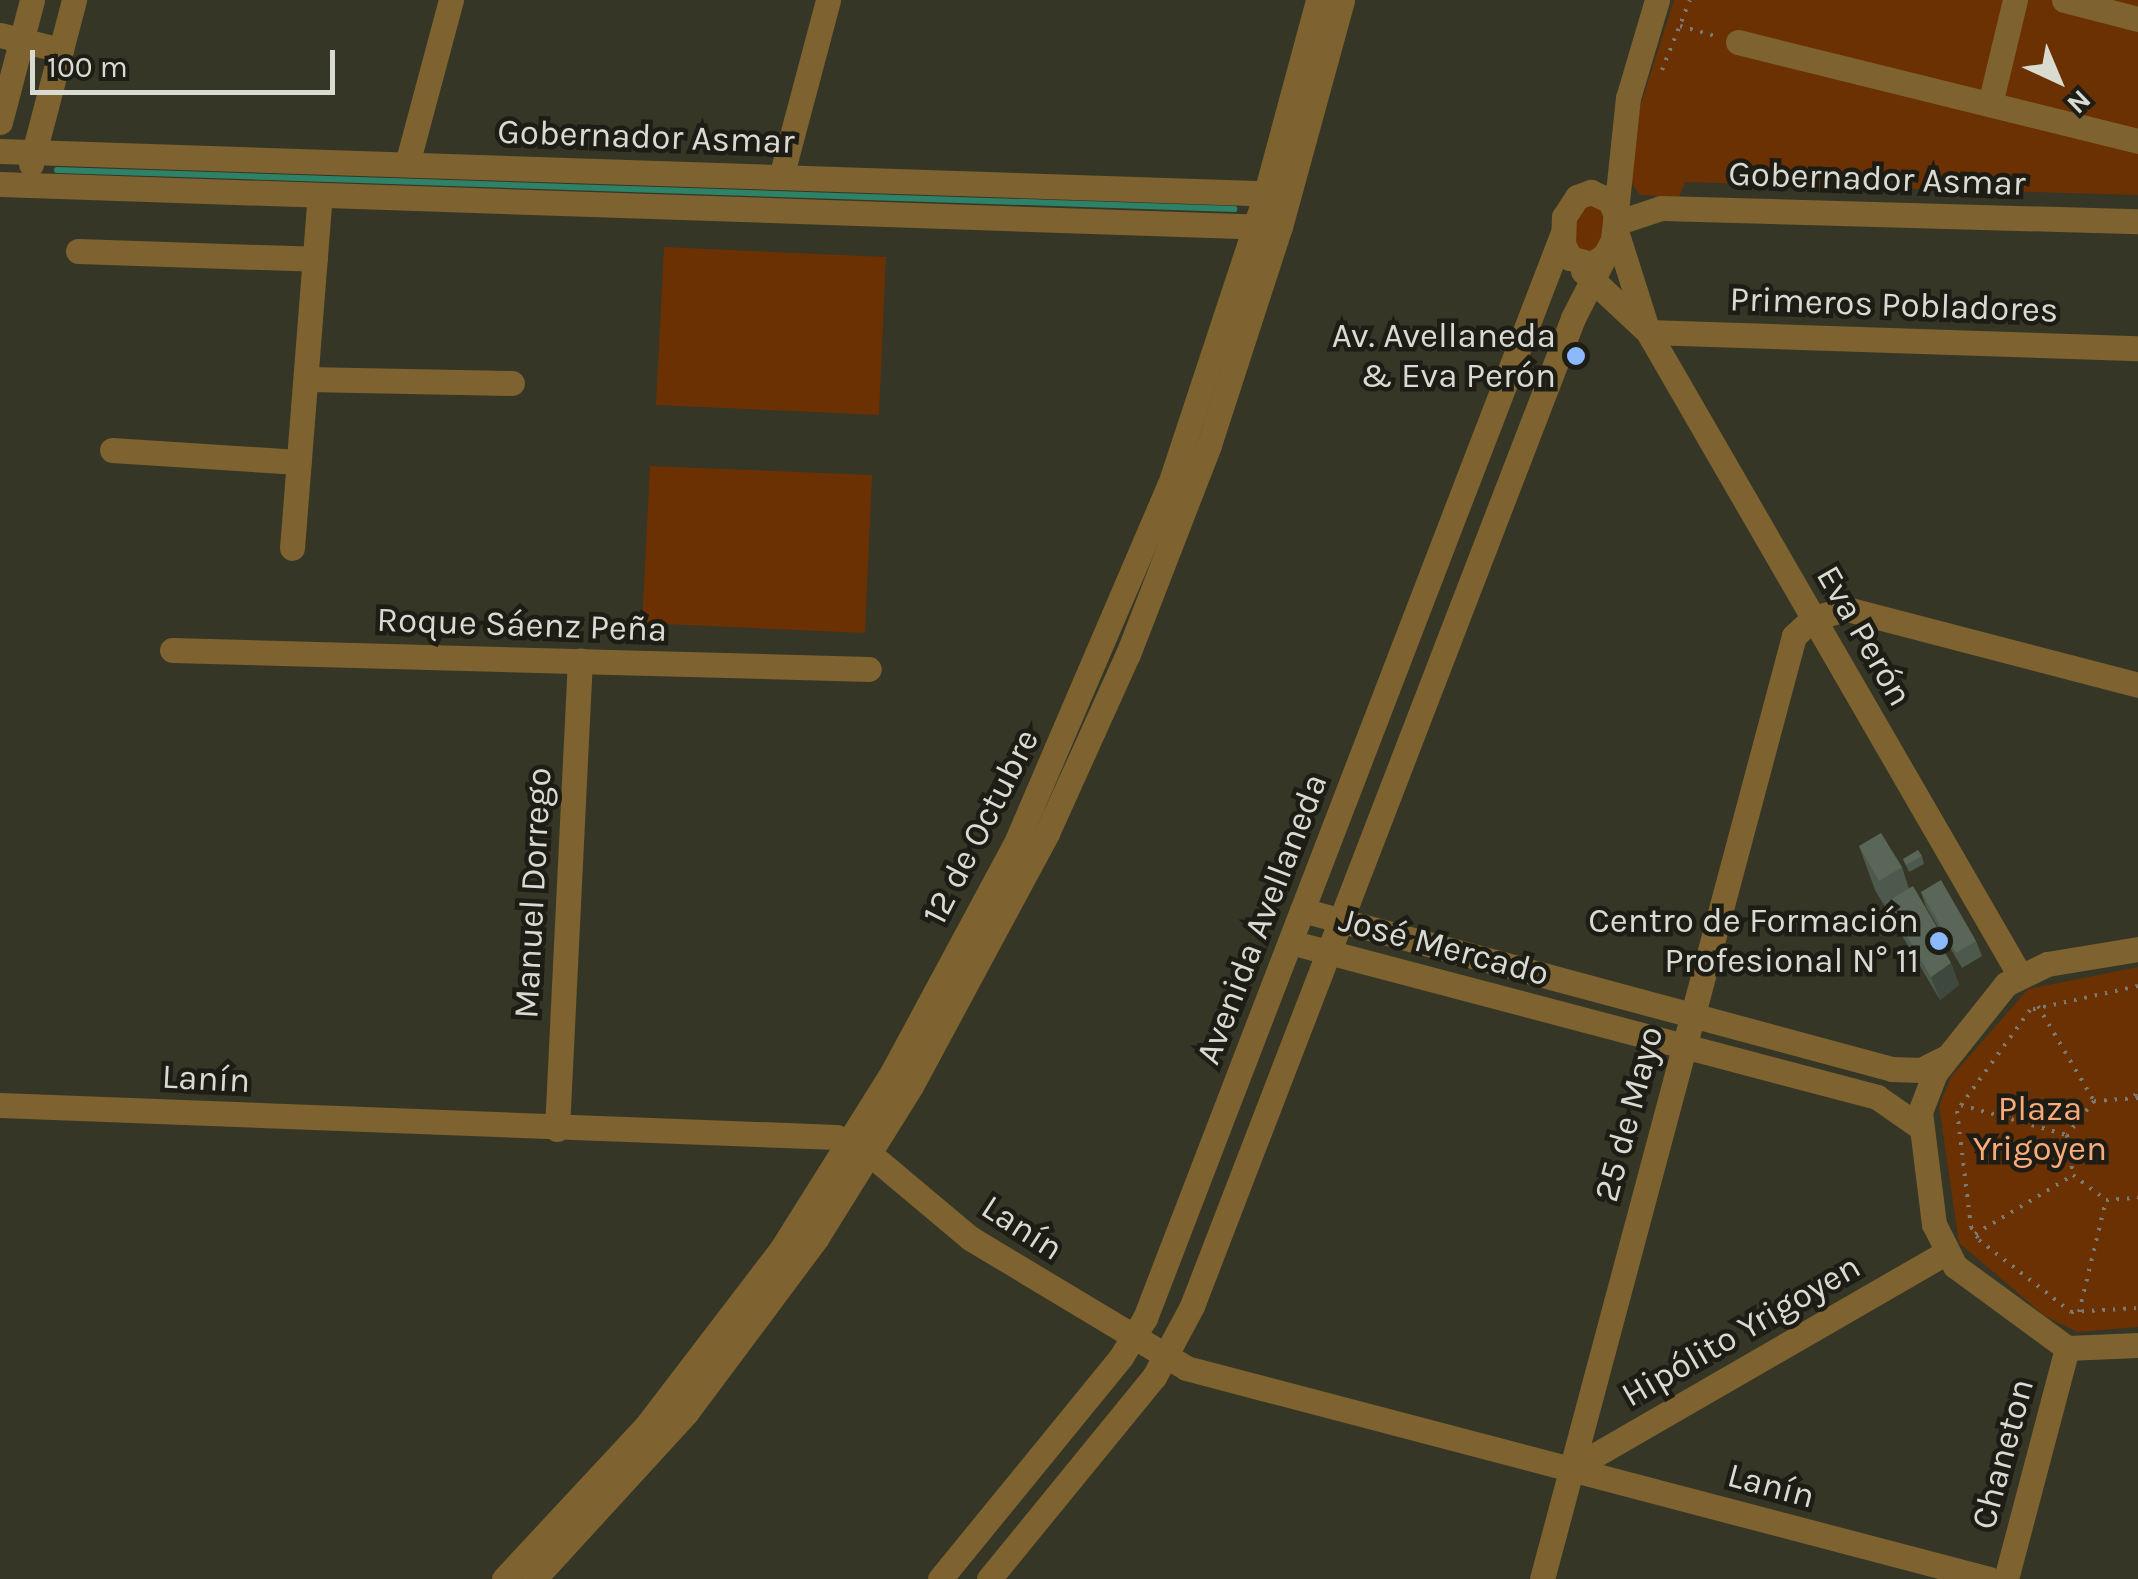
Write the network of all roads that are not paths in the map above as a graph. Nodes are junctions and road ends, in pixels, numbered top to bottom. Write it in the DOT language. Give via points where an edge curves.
graph roads {
  1 [pos="32,0"];
  2 [pos="74,0"];
  3 [pos="451,0"];
  4 [pos="828,0"];
  5 [pos="1318,0"];
  6 [pos="1342,0"];
  7 [pos="1657,0"];
  8 [pos="2014,0"];
  9 [pos="2064,0"];
  10 [pos="2138,19"];
  11 [pos="11,38"];
  12 [pos="1738,42"];
  13 [pos="60,50"];
  14 [pos="1990,104"];
  15 [pos="0,122"];
  16 [pos="2138,141"];
  17 [pos="0,150"];
  18 [pos="34,152"];
  19 [pos="407,164"];
  20 [pos="781,177"];
  21 [pos="13,184"];
  22 [pos="320,194"];
  23 [pos="1278,194"];
  24 [pos="2138,221"];
  25 [pos="1268,227"];
  26 [pos="1613,231"];
  27 [pos="1566,246"];
  28 [pos="78,250"];
  29 [pos="315,260"];
  30 [pos="1591,279"];
  31 [pos="1648,332"];
  32 [pos="2138,348"];
  33 [pos="306,378"];
  34 [pos="512,383"];
  35 [pos="112,450"];
  36 [pos="299,462"];
  37 [pos="292,548"];
  38 [pos="1814,618"];
  39 [pos="172,650"];
  40 [pos="580,661"];
  41 [pos="869,669"];
  42 [pos="2138,686"];
  43 [pos="1302,910"];
  44 [pos="1340,921"];
  45 [pos="1290,942"];
  46 [pos="2138,949"];
  47 [pos="1328,952"];
  48 [pos="2018,986"];
  49 [pos="1692,1015"];
  50 [pos="1684,1046"];
  51 [pos="1947,1057"];
  52 [pos="0,1104"];
  53 [pos="1929,1120"];
  54 [pos="556,1129"];
  55 [pos="860,1148"];
  56 [pos="1946,1253"];
  57 [pos="1133,1339"];
  58 [pos="2138,1345"];
  59 [pos="2067,1348"];
  60 [pos="1165,1359"];
  61 [pos="1571,1469"];
  62 [pos="504,1579"];
  63 [pos="534,1579"];
  64 [pos="940,1579"];
  65 [pos="989,1579"];
  66 [pos="1542,1579"];
  67 [pos="1989,1579"];
  68 [pos="2006,1579"];
  1 -- 11 [label="street"];
  2 -- 13 [label="street"];
  3 -- 19 [label="street"];
  4 -- 20 [label="street"];
  5 -- 23 [label="street, 12 de Octubre"];
  6 -- 23 [label="street, 12 de Octubre"];
  7 -- 26 [label="street, Avenida Avellaneda" via="1628,98"];
  8 -- 14 [label="street"];
  9 -- 10 [label="street"];
  11 -- 13 [label="street"];
  11 -- 15 [label="street"];
  12 -- 14 [label="street"];
  13 -- 18 [label="street"];
  14 -- 16 [label="street"];
  17 -- 18 [label="street, Gobernador Asmar"];
  18 -- 19 [label="street, Gobernador Asmar"];
  18 -- 21 [label="street"];
  19 -- 20 [label="street, Gobernador Asmar"];
  20 -- 23 [label="street, Gobernador Asmar"];
  21 -- 22 [label="street, Gobernador Asmar"];
  22 -- 25 [label="street, Gobernador Asmar"];
  22 -- 29 [label="street"];
  23 -- 25 [label="street, 12 de Octubre"];
  24 -- 26 [label="street, Gobernador Asmar" via="1661,208"];
  25 -- 55 [label="street, 12 de Octubre" via="1190,498 1095,730 1016,891"];
  26 -- 27 [label="street" via="1592,264"];
  26 -- 27 [label="street, Avenida Avellaneda" via="1604,196 1584,193 1568,209"];
  26 -- 30 [label="street, Avenida Avellaneda"];
  26 -- 31 [label="street, Eva Perón"];
  27 -- 30 [label="street, Eva Perón"];
  27 -- 43 [label="street, Avenida Avellaneda"];
  28 -- 29 [label="street"];
  29 -- 33 [label="street"];
  30 -- 31 [label="street, Eva Perón"];
  30 -- 44 [label="street, Avenida Avellaneda"];
  31 -- 32 [label="street, Primeros Pobladores"];
  31 -- 38 [label="street, Eva Perón"];
  33 -- 34 [label="street"];
  33 -- 36 [label="street"];
  35 -- 36 [label="street"];
  36 -- 37 [label="street"];
  38 -- 42 [label="street" via="1836,609 1858,611"];
  38 -- 48 [label="street, Eva Perón"];
  38 -- 49 [label="street, 25 de Mayo" via="1794,636 1787,656"];
  39 -- 40 [label="street, Roque Sáenz Peña"];
  40 -- 41 [label="street, Roque Sáenz Peña"];
  40 -- 54 [label="street, Manuel Dorrego"];
  43 -- 44 [label="street, José Mercado"];
  43 -- 45 [label="street, Avenida Avellaneda"];
  44 -- 47 [label="street, Avenida Avellaneda"];
  44 -- 49 [label="street, José Mercado"];
  45 -- 47 [label="street, José Mercado"];
  45 -- 57 [label="street, Avenida Avellaneda"];
  46 -- 48 [label="street"];
  47 -- 50 [label="street, José Mercado"];
  47 -- 60 [label="street, Avenida Avellaneda"];
  48 -- 51 [label="street"];
  49 -- 50 [label="street, 25 de Mayo"];
  49 -- 51 [label="street, José Mercado" via="1902,1071"];
  50 -- 53 [label="street, José Mercado" via="1877,1096"];
  50 -- 61 [label="street, 25 de Mayo"];
  51 -- 53 [label="street" via="1927,1085"];
  52 -- 54 [label="street, Lanín"];
  53 -- 56 [label="street" via="1934,1224"];
  54 -- 55 [label="street, Lanín" via="817,1134"];
  55 -- 57 [label="street, Lanín" via="960,1232"];
  55 -- 62 [label="street, 12 de Octubre" via="686,1377"];
  55 -- 63 [label="street, 12 de Octubre" via="714,1377"];
  56 -- 59 [label="street" via="1967,1276"];
  56 -- 61 [label="street, Hipólito Yrigoyen"];
  57 -- 60 [label="street, Lanín"];
  57 -- 64 [label="street, Avenida Avellaneda"];
  58 -- 59 [label="street"];
  59 -- 68 [label="street, Chaneton"];
  60 -- 61 [label="street, Lanín"];
  60 -- 65 [label="street, Avenida Avellaneda"];
  61 -- 66 [label="street, 25 de Mayo"];
  61 -- 67 [label="street, Lanín"];
}
